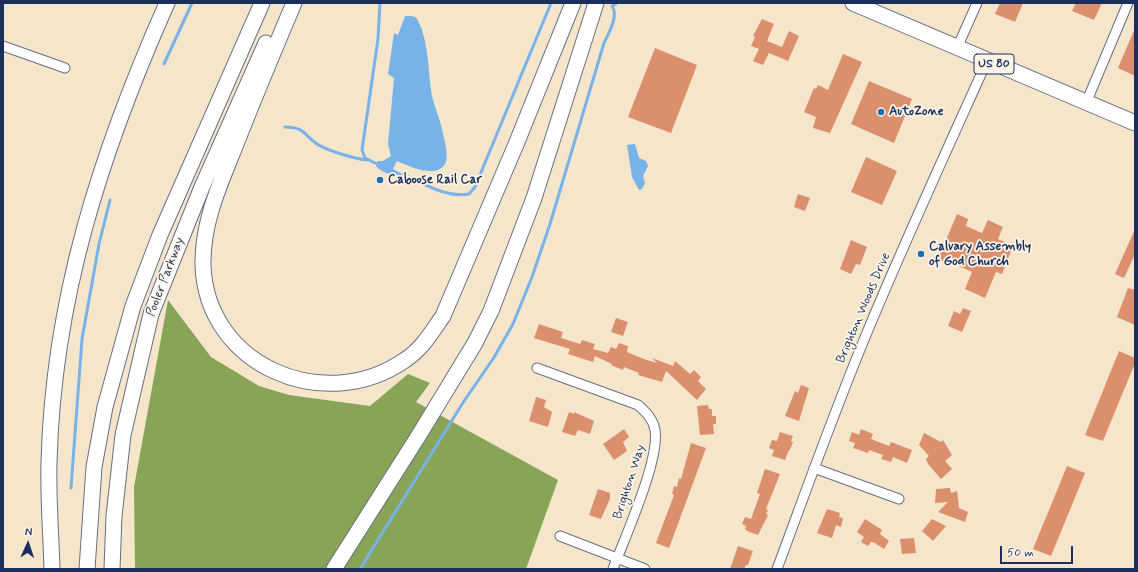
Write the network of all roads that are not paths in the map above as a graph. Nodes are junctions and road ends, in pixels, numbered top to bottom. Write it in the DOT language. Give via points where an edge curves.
graph roads {
  1 [pos="167,3"];
  2 [pos="262,3"];
  3 [pos="285,3"];
  4 [pos="294,3"];
  5 [pos="573,3"];
  6 [pos="596,3"];
  7 [pos="853,3"];
  8 [pos="977,3"];
  9 [pos="1128,3"];
  10 [pos="3,46"];
  11 [pos="957,48"];
  12 [pos="987,61"];
  13 [pos="65,68"];
  14 [pos="1086,103"];
  15 [pos="1135,123"];
  16 [pos="537,368"];
  17 [pos="814,468"];
  18 [pos="899,499"];
  19 [pos="560,536"];
  20 [pos="617,559"];
  21 [pos="52,569"];
  22 [pos="87,569"];
  23 [pos="112,569"];
  24 [pos="334,569"];
  25 [pos="613,569"];
  26 [pos="645,569"];
  27 [pos="777,569"];
  1 -- 21 [label="main road" via="110,145 89,208 72,272 55,381 51,431 49,463"];
  2 -- 22 [label="main road, Pooler Parkway" via="160,235 133,306 104,407 95,459"];
  3 -- 23 [label="main road, Pooler Parkway" via="202,187 150,314 123,435 114,516"];
  4 -- 5 [label="main road" via="210,212 204,240 204,275 207,296 219,320 236,343 251,357 288,378 333,384 367,379 404,361 428,339 442,316 517,142"];
  6 -- 24 [label="main road" via="534,198 491,311 419,435"];
  7 -- 11 [label="main road, US 80"];
  8 -- 11 [label="street"];
  9 -- 14 [label="street"];
  10 -- 13 [label="street"];
  11 -- 12 [label="main road, US 80"];
  12 -- 14 [label="main road, US 80"];
  12 -- 17 [label="street, Brighton Woods Drive" via="917,214 866,334"];
  14 -- 15 [label="main road, US 80"];
  16 -- 20 [label="street, Brighton Way" via="638,405 649,414 655,428 656,443 652,463"];
  17 -- 18 [label="street"];
  17 -- 27 [label="street, Brighton Woods Drive"];
  19 -- 20 [label="street"];
  20 -- 25 [label="street, Brighton Way"];
  20 -- 26 [label="street"];
}
